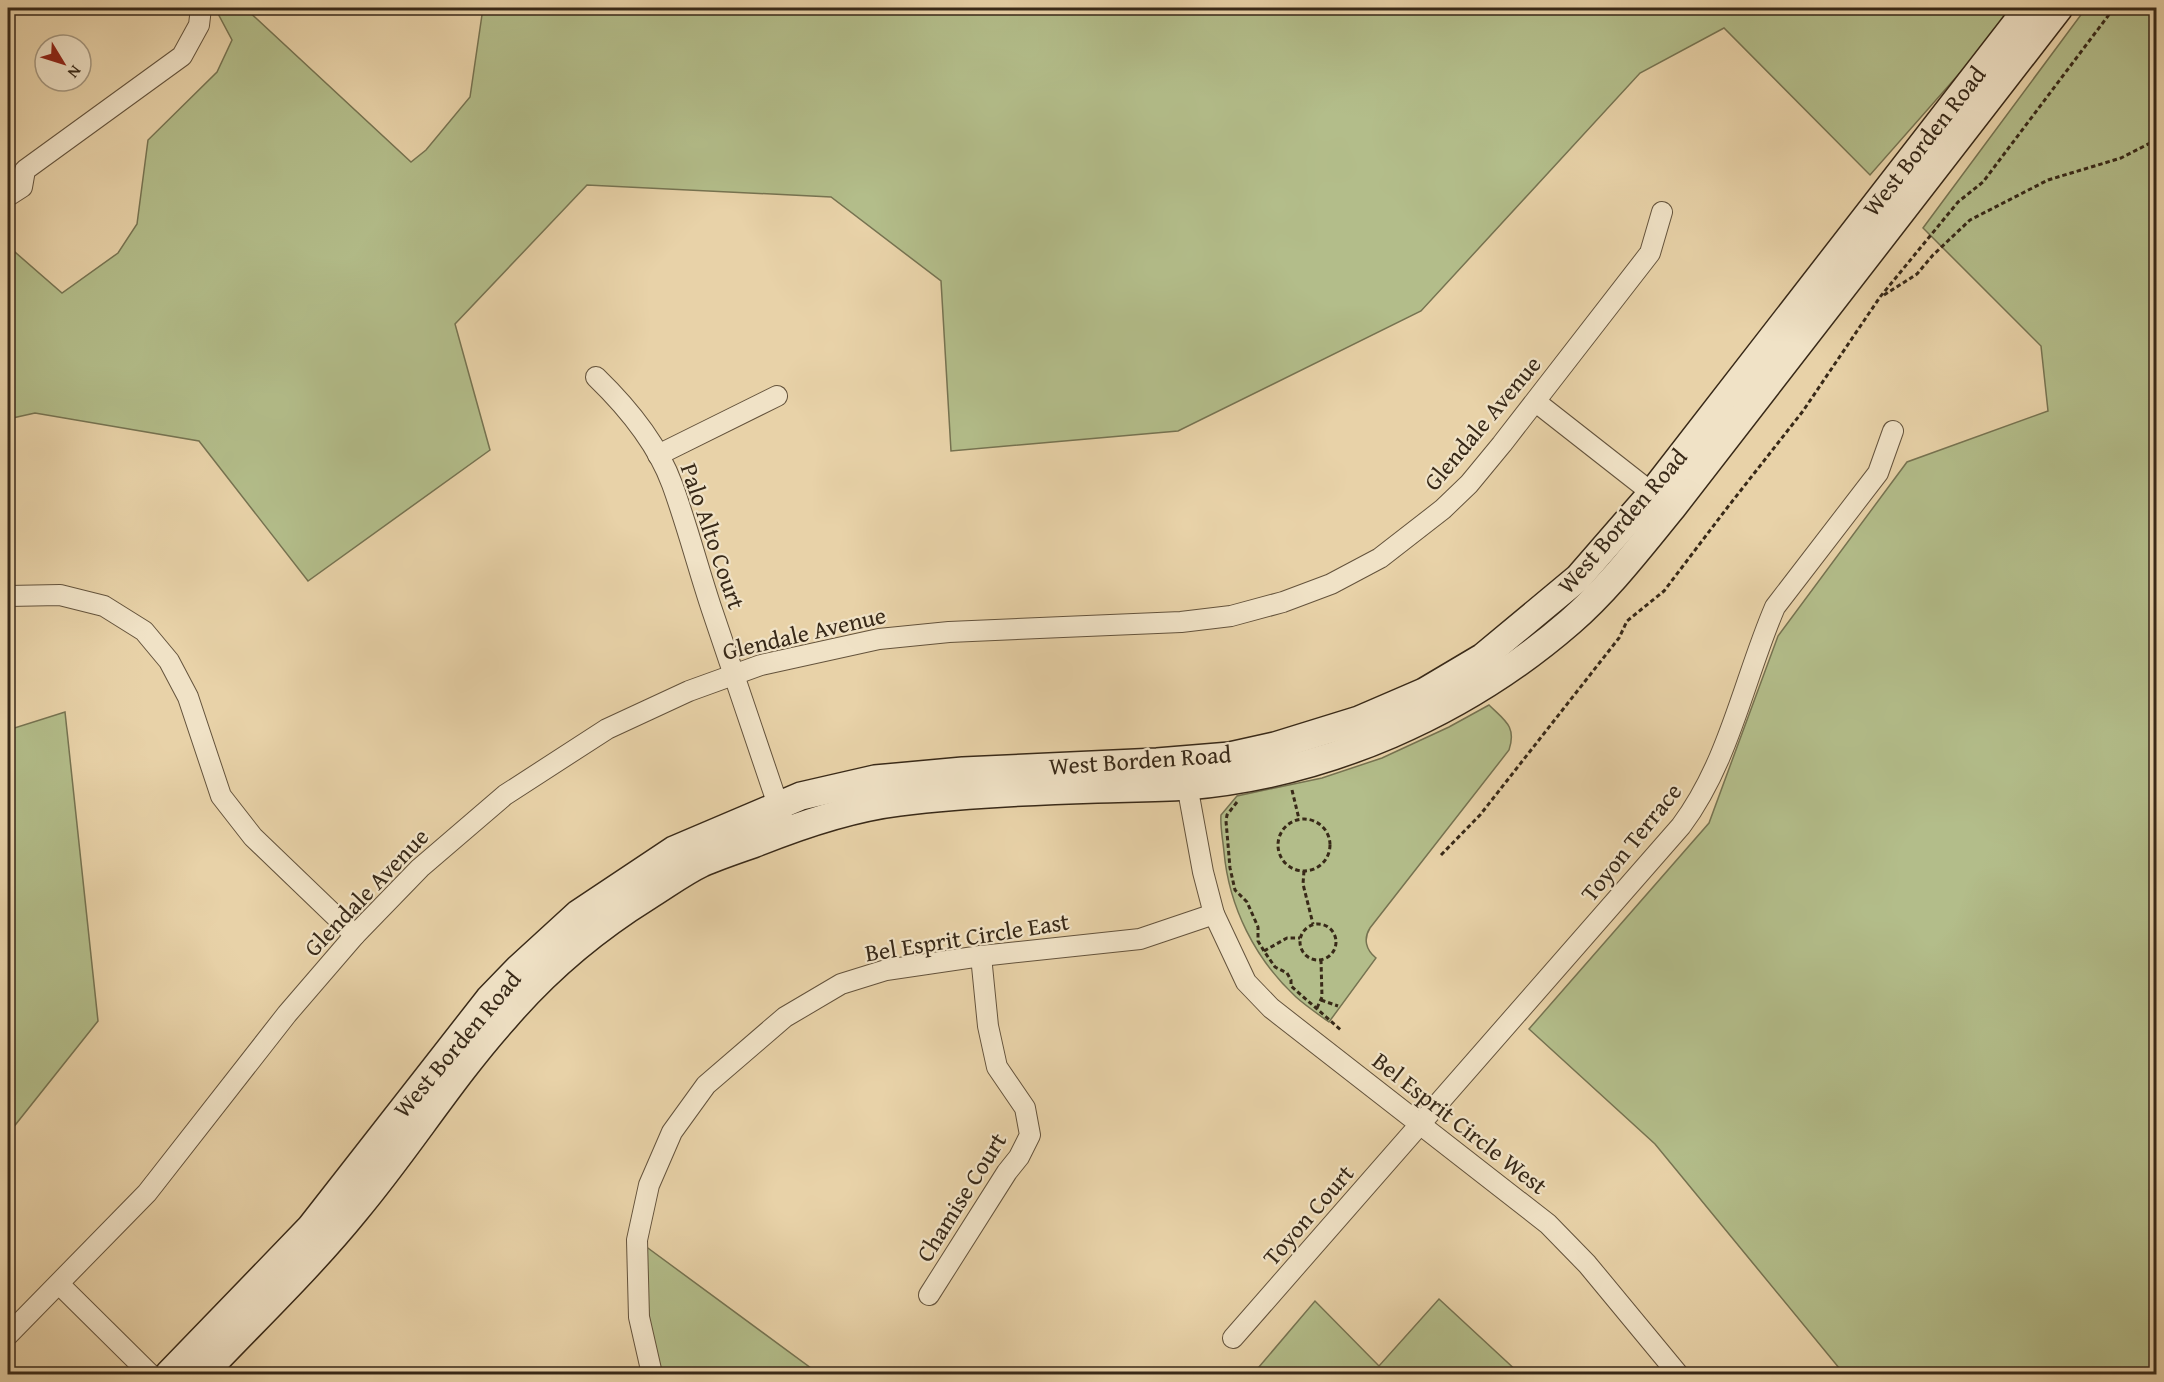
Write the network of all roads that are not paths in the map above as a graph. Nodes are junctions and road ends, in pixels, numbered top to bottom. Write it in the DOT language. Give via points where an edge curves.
graph roads {
  1 [pos="201,8"];
  2 [pos="2028,8"];
  3 [pos="2059,8"];
  4 [pos="8,195"];
  5 [pos="1662,212"];
  6 [pos="596,377"];
  7 [pos="777,396"];
  8 [pos="1536,402"];
  9 [pos="1893,431"];
  10 [pos="658,455"];
  11 [pos="1662,501"];
  12 [pos="8,596"];
  13 [pos="733,674"];
  14 [pos="1184,773"];
  15 [pos="778,804"];
  16 [pos="786,831"];
  17 [pos="1214,914"];
  18 [pos="355,934"];
  19 [pos="981,957"];
  20 [pos="1421,1125"];
  21 [pos="59,1284"];
  22 [pos="930,1294"];
  23 [pos="8,1335"];
  24 [pos="1233,1338"];
  25 [pos="150,1374"];
  26 [pos="169,1374"];
  27 [pos="203,1374"];
  28 [pos="652,1374"];
  29 [pos="1678,1374"];
  1 -- 4 [label="street" via="199,25 182,56 25,170 22,187"];
  2 -- 11 [label="main road, West Borden Road"];
  3 -- 11 [label="main road, West Borden Road"];
  5 -- 8 [label="street, Glendale Avenue" via="1650,253"];
  6 -- 10 [label="street, Palo Alto Court" via="639,424"];
  7 -- 10 [label="street"];
  8 -- 11 [label="street"];
  8 -- 13 [label="street, Glendale Avenue" via="1469,484 1415,532 1380,558 1331,584 1283,602 1231,616 1181,622 949,632 879,639"];
  9 -- 20 [label="street, Toyon Terrace" via="1878,473 1775,607 1713,774 1695,807"];
  10 -- 13 [label="street, Palo Alto Court" via="672,483"];
  11 -- 14 [label="main road, West Borden Road" via="1624,566 1570,621 1477,690 1428,717 1318,760 1260,775"];
  12 -- 18 [label="street" via="60,595 93,603 144,631 169,660 188,697 221,796 253,837"];
  13 -- 15 [label="street, Palo Alto Court"];
  13 -- 18 [label="street, Glendale Avenue" via="608,729 505,795 420,868"];
  14 -- 15 [label="main road, West Borden Road" via="963,771 875,778"];
  14 -- 16 [label="main road, West Borden Road" via="1070,790 898,802"];
  14 -- 17 [label="street, Bel Esprit Circle West"];
  15 -- 16 [label="street, Palo Alto Court"];
  15 -- 26 [label="main road, West Borden Road" via="674,850 578,914 519,968 489,999 310,1228"];
  16 -- 27 [label="main road, West Borden Road" via="699,864 593,934 542,979 505,1017 346,1222"];
  17 -- 19 [label="street, Bel Esprit Circle East" via="1140,939"];
  17 -- 20 [label="street, Bel Esprit Circle West" via="1246,982 1271,1008"];
  18 -- 21 [label="street, Glendale Avenue" via="147,1193"];
  19 -- 22 [label="street, Chamise Court" via="988,1026 997,1066 1025,1108 1030,1135"];
  19 -- 28 [label="street, Bel Esprit Circle East" via="886,970 841,984 785,1017 706,1085 672,1132 649,1185 637,1240 639,1317"];
  20 -- 24 [label="street, Toyon Court"];
  20 -- 29 [label="street, Bel Esprit Circle West" via="1548,1224 1587,1264"];
  21 -- 23 [label="street, Glendale Avenue"];
  21 -- 25 [label="street"];
}
